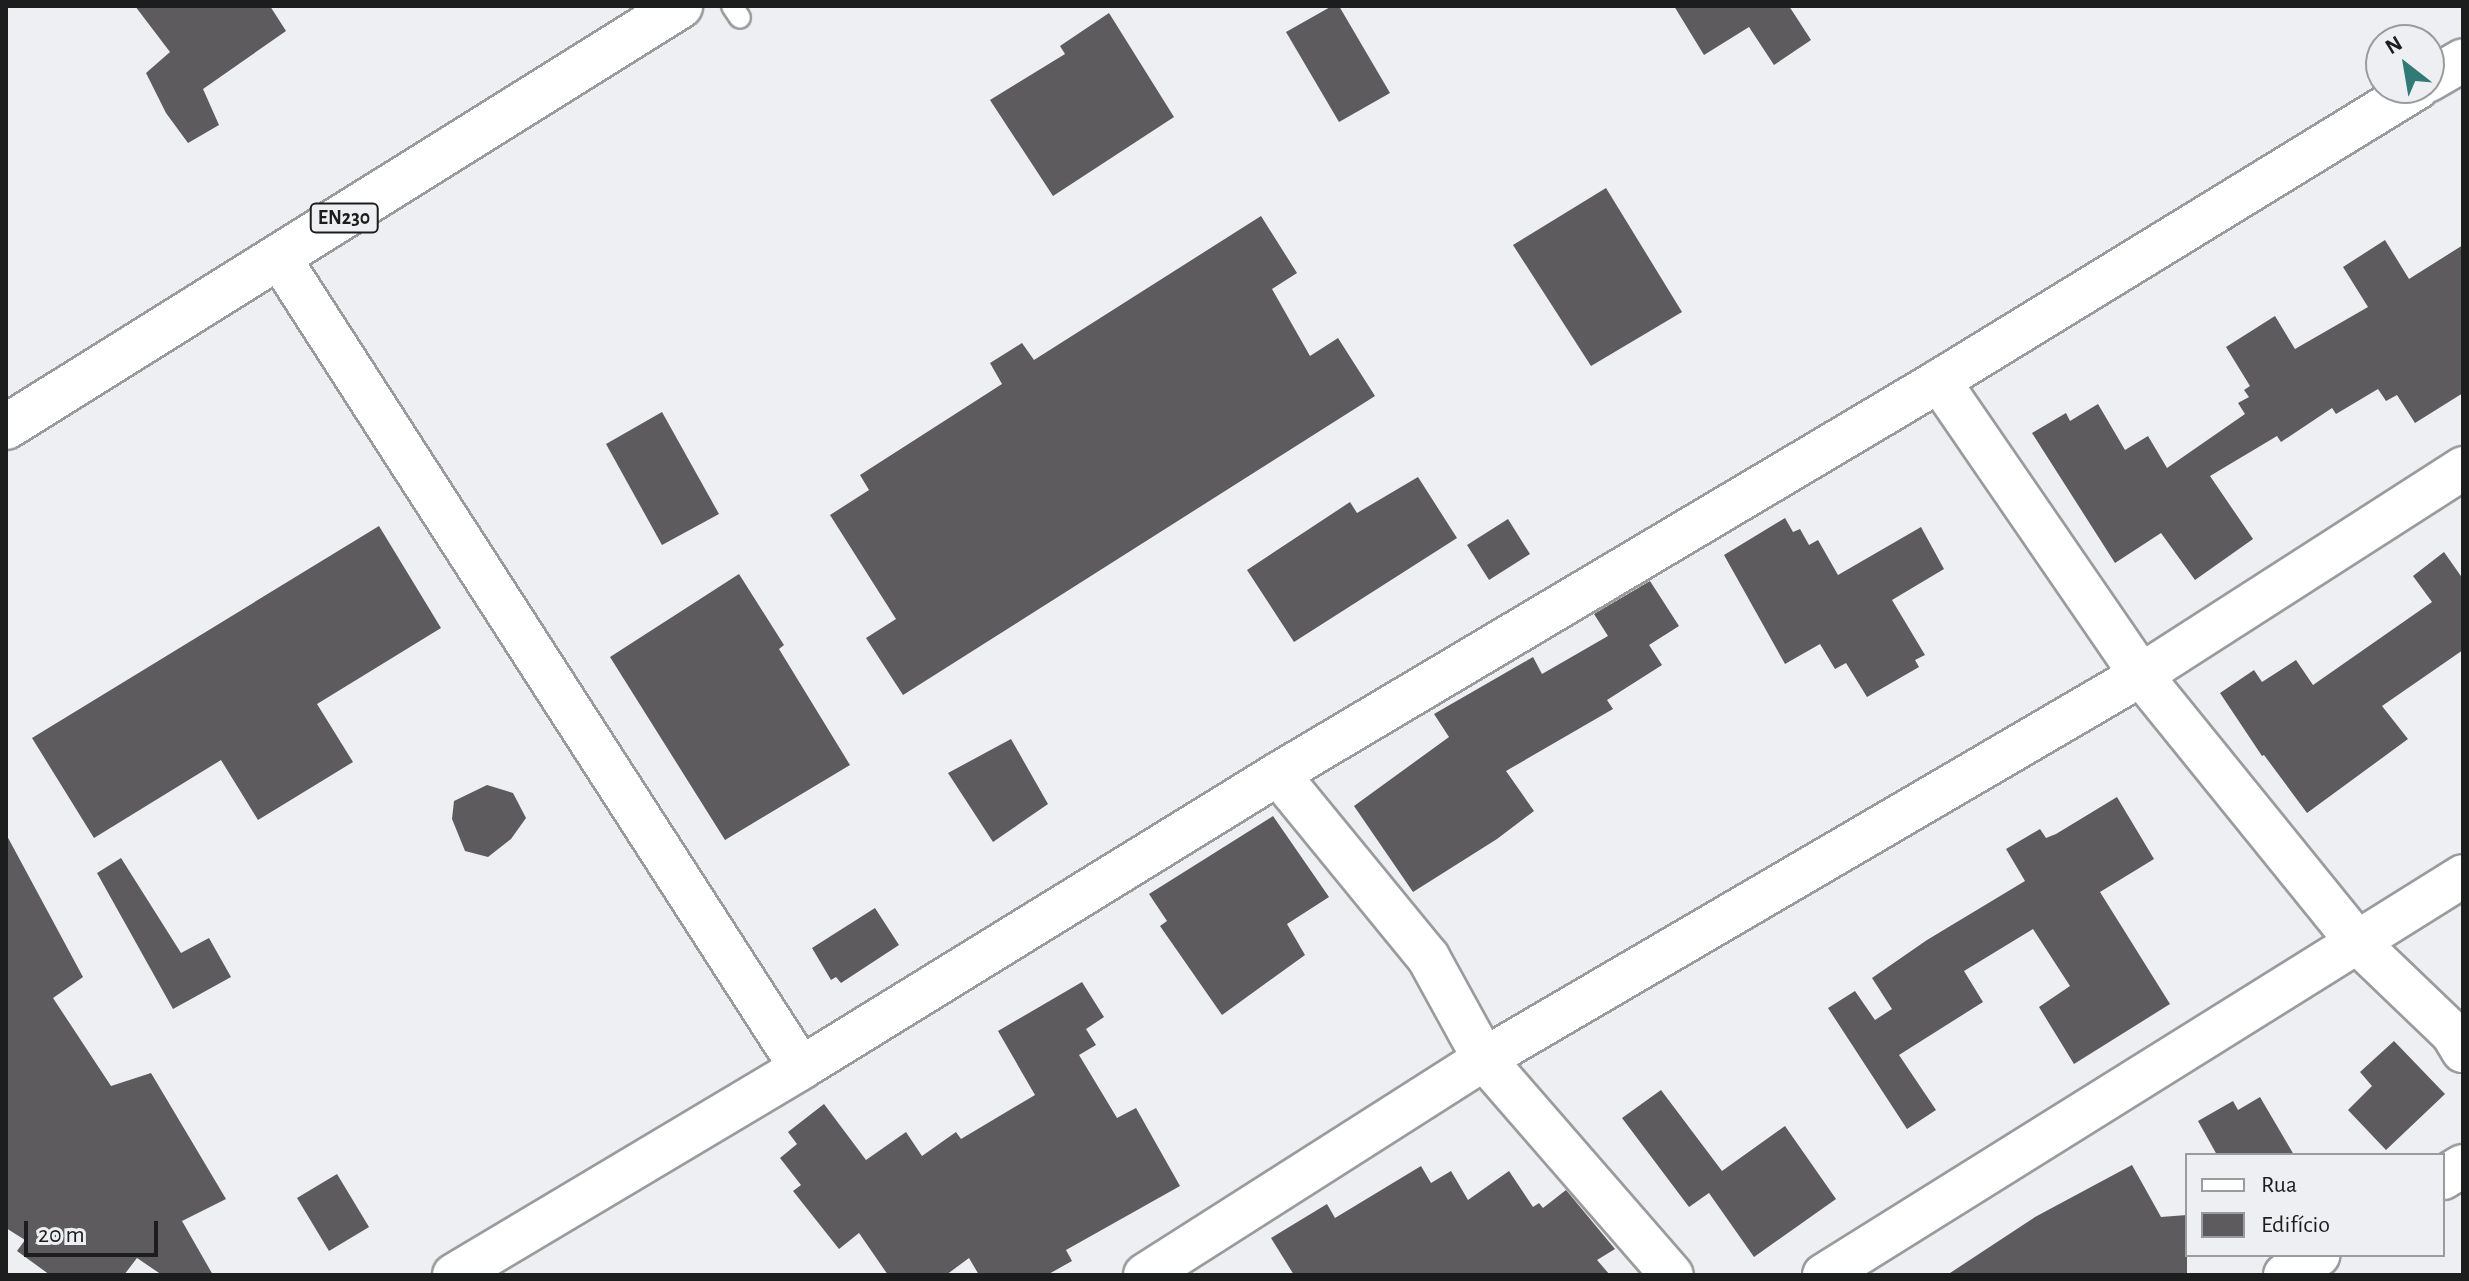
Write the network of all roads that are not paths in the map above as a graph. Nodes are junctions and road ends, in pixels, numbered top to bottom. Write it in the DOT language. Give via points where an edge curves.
graph roads {
  1 [pos="680,6"];
  2 [pos="2463,60"];
  3 [pos="2445,71"];
  4 [pos="2391,104"];
  5 [pos="280,259"];
  6 [pos="1939,381"];
  7 [pos="6,427"];
  8 [pos="2463,468"];
  9 [pos="2141,675"];
  10 [pos="1278,774"];
  11 [pos="2463,876"];
  12 [pos="2358,943"];
  13 [pos="2463,1051"];
  14 [pos="1484,1059"];
  15 [pos="801,1068"];
  16 [pos="2463,1166"];
  17 [pos="2445,1177"];
  18 [pos="2315,1257"];
  19 [pos="454,1275"];
  20 [pos="1145,1275"];
  21 [pos="1672,1275"];
  22 [pos="1824,1275"];
  23 [pos="2285,1275"];
  1 -- 5 [label="main road, EN230"];
  2 -- 3 [label="street"];
  4 -- 6 [label="street"];
  5 -- 7 [label="main road, EN230"];
  5 -- 15 [label="street"];
  6 -- 9 [label="street"];
  6 -- 10 [label="street"];
  8 -- 9 [label="street"];
  9 -- 12 [label="street"];
  9 -- 14 [label="street"];
  10 -- 14 [label="street" via="1428,957"];
  10 -- 15 [label="street"];
  11 -- 12 [label="street"];
  12 -- 13 [label="street" via="2452,1033"];
  12 -- 22 [label="street"];
  14 -- 20 [label="street"];
  14 -- 21 [label="street"];
  15 -- 19 [label="street"];
  16 -- 17 [label="street"];
  18 -- 23 [label="street"];
}
